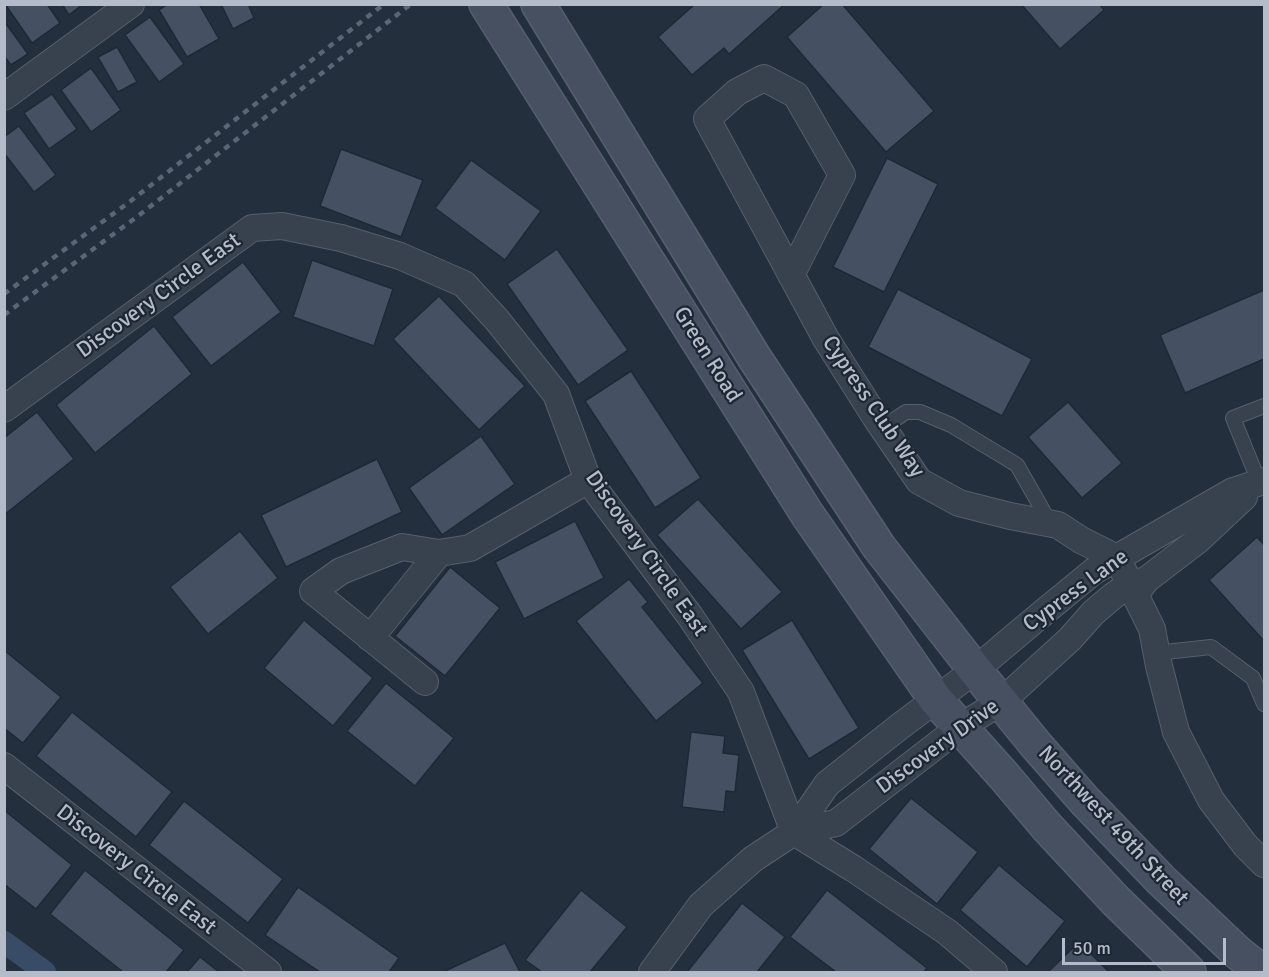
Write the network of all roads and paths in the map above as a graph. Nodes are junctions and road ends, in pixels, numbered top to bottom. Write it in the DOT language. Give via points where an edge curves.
graph roads {
  1 [pos="130,4"];
  2 [pos="486,4"];
  3 [pos="538,4"];
  4 [pos="4,97"];
  5 [pos="791,274"];
  6 [pos="1264,406"];
  7 [pos="4,409"];
  8 [pos="882,428"];
  9 [pos="588,480"];
  10 [pos="1262,482"];
  11 [pos="1050,523"];
  12 [pos="439,554"];
  13 [pos="1117,558"];
  14 [pos="1137,586"];
  15 [pos="370,638"];
  16 [pos="1156,653"];
  17 [pos="975,670"];
  18 [pos="425,682"];
  19 [pos="936,700"];
  20 [pos="1001,702"];
  21 [pos="1264,704"];
  22 [pos="960,727"];
  23 [pos="4,766"];
  24 [pos="794,832"];
  25 [pos="1264,864"];
  26 [pos="268,972"];
  27 [pos="652,972"];
  28 [pos="994,972"];
  29 [pos="1189,972"];
  30 [pos="1262,972"];
  1 -- 4 [label="street"];
  2 -- 19 [label="main road, Green Road" via="807,514"];
  3 -- 17 [label="main road, Green Road" via="754,357 879,547"];
  5 -- 5 [label="street, Cypress Club Way" via="842,175 796,95 764,78 737,92 707,119"];
  5 -- 8 [label="street, Cypress Club Way"];
  6 -- 10 [label="lane" via="1233,418"];
  7 -- 9 [label="street, Discovery Circle East" via="252,228 282,226 400,256 464,284 556,394"];
  8 -- 11 [label="street, Cypress Club Way" via="920,481 959,503"];
  8 -- 11 [label="lane" via="906,412 920,412 951,425 1017,465"];
  9 -- 12 [label="street" via="470,548"];
  9 -- 24 [label="street, Discovery Circle East" via="690,616 741,692"];
  10 -- 13 [label="street, Cypress Lane" via="1233,491"];
  10 -- 14 [label="street, Cypress Lane" via="1197,541"];
  11 -- 13 [label="street, Cypress Club Way"];
  12 -- 15 [label="street"];
  12 -- 15 [label="street" via="402,547 341,571 314,591"];
  13 -- 14 [label="street"];
  13 -- 17 [label="street, Cypress Lane" via="1086,578"];
  14 -- 16 [label="street"];
  14 -- 20 [label="street, Discovery Drive" via="1091,627 1070,639"];
  15 -- 18 [label="street"];
  16 -- 21 [label="lane" via="1211,647 1253,678"];
  16 -- 25 [label="street" via="1176,732 1211,800"];
  17 -- 19 [label="street, Cypress Lane"];
  17 -- 20 [label="main road, Northwest 49th Street"];
  19 -- 22 [label="main road, Northwest 49th Street"];
  19 -- 24 [label="street, Discovery Drive" via="827,784"];
  20 -- 22 [label="street, Discovery Drive"];
  20 -- 30 [label="main road, Northwest 49th Street" via="1084,801 1153,872"];
  22 -- 24 [label="street, Discovery Drive" via="836,823"];
  22 -- 29 [label="main road, Northwest 49th Street" via="1115,900"];
  23 -- 26 [label="street, Discovery Circle East"];
  24 -- 27 [label="street, Discovery Drive" via="753,859 701,905"];
  24 -- 28 [label="street" via="946,932"];
}
